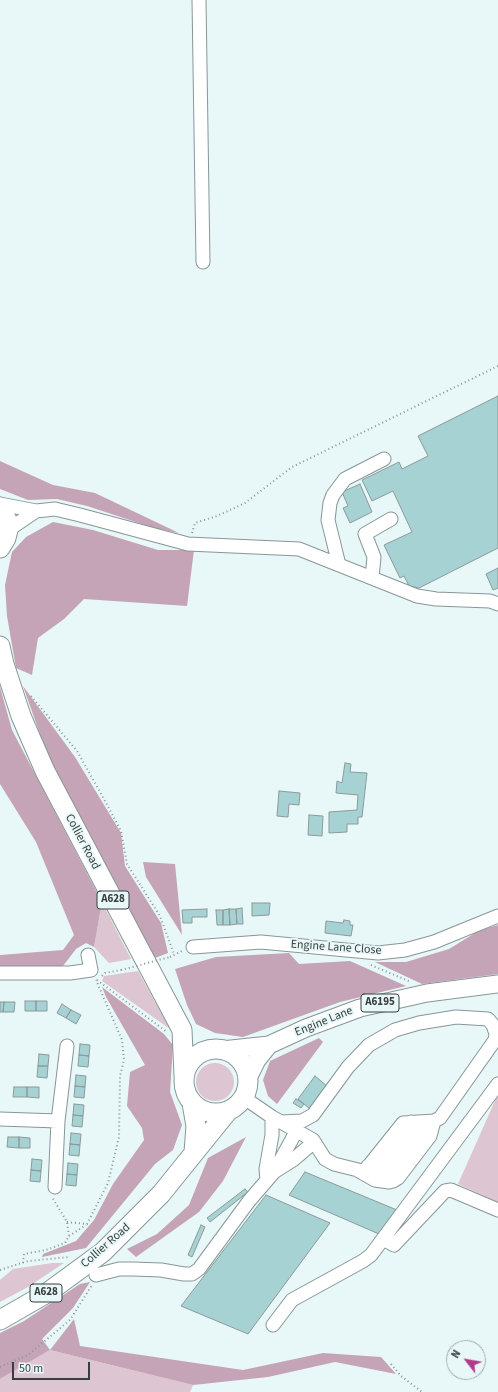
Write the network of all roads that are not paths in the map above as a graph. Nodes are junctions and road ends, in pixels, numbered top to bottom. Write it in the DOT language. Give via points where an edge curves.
graph roads {
  1 [pos="199,0"];
  2 [pos="203,262"];
  3 [pos="384,459"];
  4 [pos="0,506"];
  5 [pos="36,511"];
  6 [pos="391,519"];
  7 [pos="8,530"];
  8 [pos="0,548"];
  9 [pos="339,565"];
  10 [pos="372,578"];
  11 [pos="498,604"];
  12 [pos="0,646"];
  13 [pos="498,916"];
  14 [pos="193,947"];
  15 [pos="88,955"];
  16 [pos="0,973"];
  17 [pos="498,984"];
  18 [pos="497,1036"];
  19 [pos="182,1038"];
  20 [pos="67,1046"];
  21 [pos="269,1046"];
  22 [pos="219,1050"];
  23 [pos="184,1076"];
  24 [pos="248,1078"];
  25 [pos="498,1084"];
  26 [pos="244,1097"];
  27 [pos="192,1103"];
  28 [pos="228,1111"];
  29 [pos="0,1119"];
  30 [pos="58,1121"];
  31 [pos="423,1122"];
  32 [pos="295,1129"];
  33 [pos="194,1152"];
  34 [pos="364,1169"];
  35 [pos="270,1176"];
  36 [pos="55,1187"];
  37 [pos="498,1210"];
  38 [pos="383,1239"];
  39 [pos="93,1268"];
  40 [pos="0,1320"];
  41 [pos="273,1325"];
  1 -- 2 [label="street"];
  3 -- 9 [label="street" via="346,479 333,495 328,520"];
  4 -- 5 [label="street"];
  4 -- 7 [label="highway" via="7,520"];
  5 -- 7 [label="street"];
  5 -- 9 [label="street" via="55,509 188,544 299,549"];
  6 -- 10 [label="street" via="365,534 374,556"];
  7 -- 8 [label="highway"];
  9 -- 10 [label="street"];
  10 -- 11 [label="street" via="417,596 490,601"];
  12 -- 19 [label="highway, Collier Road / A628" via="21,716 45,771"];
  13 -- 14 [label="street, Engine Lane Close" via="434,942 406,950 378,953 261,942"];
  15 -- 16 [label="street" via="94,975"];
  17 -- 21 [label="main road, Engine Lane / A6195" via="427,993 360,1008 306,1028"];
  18 -- 31 [label="street" via="444,1112"];
  18 -- 32 [label="street" via="493,1025 488,1019 482,1018 446,1018 395,1030 369,1045 348,1067 313,1115 302,1121"];
  19 -- 22 [label="highway, Collier Road / A628"];
  19 -- 23 [label="highway, Collier Road / A628"];
  20 -- 30 [label="street"];
  21 -- 22 [label="main road, Engine Lane / A6195"];
  21 -- 24 [label="main road, Engine Lane / A6195" via="257,1060"];
  22 -- 23 [label="highway" via="207,1051 192,1060"];
  22 -- 24 [label="highway, A628" via="236,1057 246,1070"];
  23 -- 27 [label="highway, A628" via="185,1090"];
  24 -- 26 [label="highway"];
  25 -- 38 [label="street"];
  26 -- 28 [label="highway, A628"];
  26 -- 32 [label="street"];
  27 -- 28 [label="highway" via="209,1113"];
  27 -- 33 [label="highway, A628" via="196,1126"];
  28 -- 33 [label="highway, Collier Road / A628"];
  29 -- 30 [label="street"];
  30 -- 36 [label="street"];
  31 -- 34 [label="street" via="403,1123"];
  31 -- 34 [label="street" via="430,1136 398,1178 389,1182 375,1180"];
  32 -- 34 [label="street" via="334,1164"];
  32 -- 35 [label="street"];
  32 -- 35 [label="street" via="283,1158"];
  32 -- 35 [label="street" via="272,1135 266,1169"];
  33 -- 39 [label="highway, Collier Road / A628" via="161,1194 103,1252"];
  35 -- 39 [label="street" via="199,1269 192,1274"];
  37 -- 38 [label="street" via="451,1190 445,1191 394,1245"];
  38 -- 41 [label="street" via="363,1261 292,1300"];
  39 -- 40 [label="highway, Collier Road / A628"];
}
